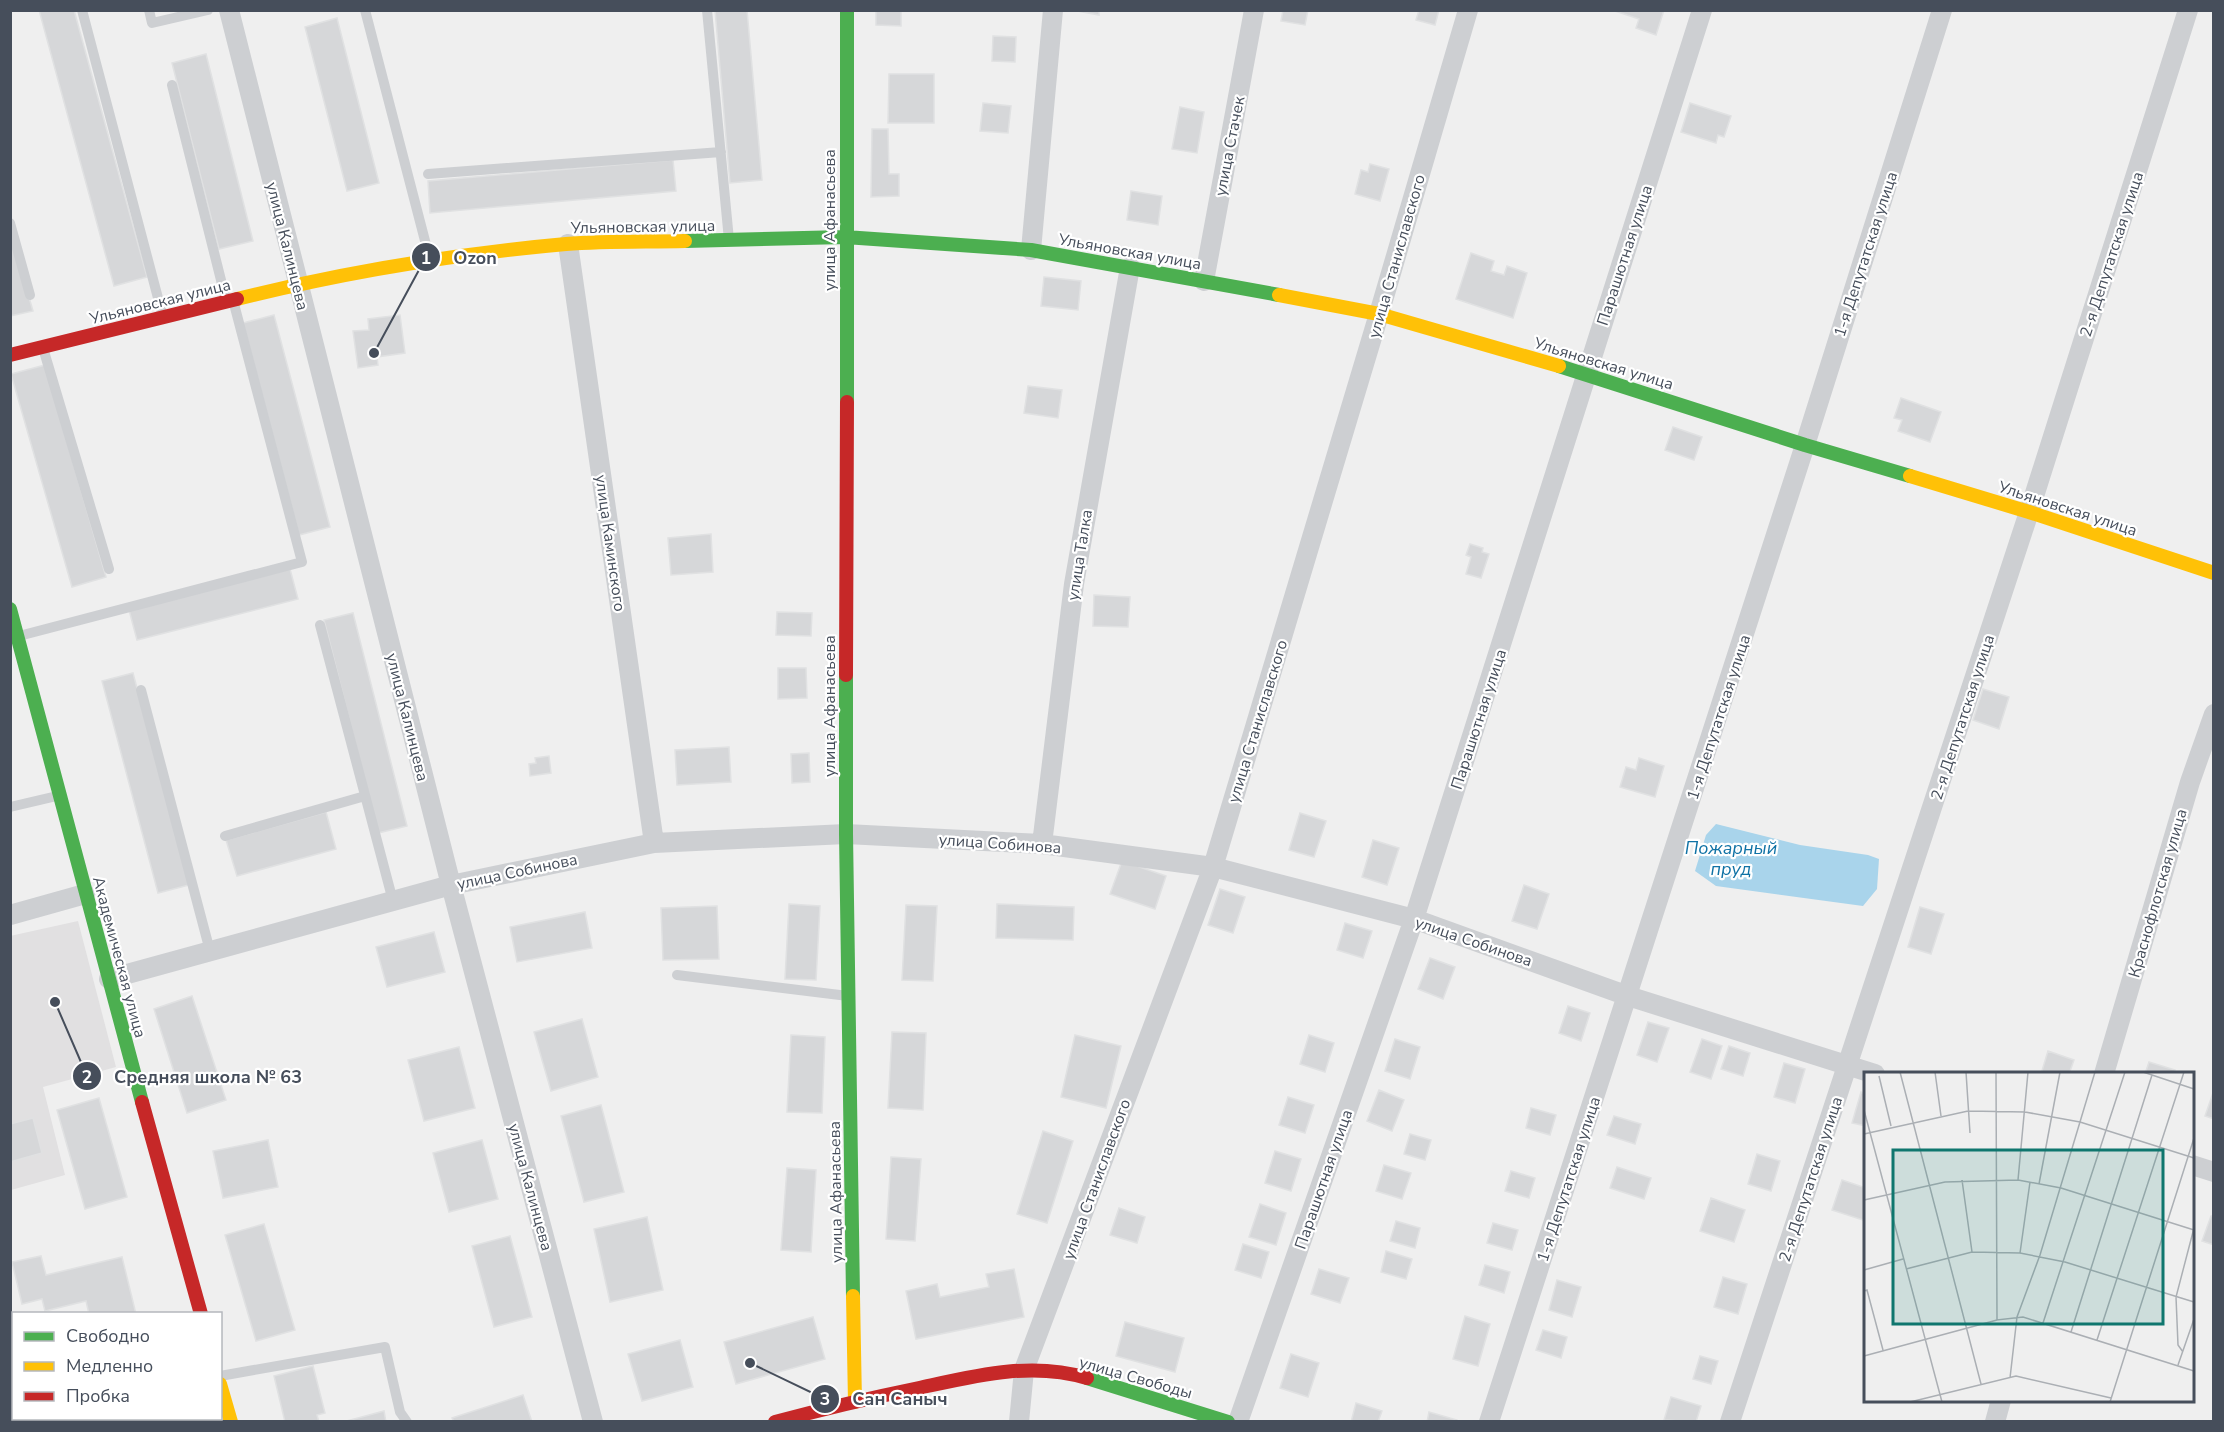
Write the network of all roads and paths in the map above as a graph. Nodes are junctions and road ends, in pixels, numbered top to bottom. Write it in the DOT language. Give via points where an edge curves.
graph roads {
  1 [pos="82,10"];
  2 [pos="149,10"];
  3 [pos="208,10"];
  4 [pos="229,10"];
  5 [pos="365,10"];
  6 [pos="707,10"];
  7 [pos="847,10"];
  8 [pos="1053,10"];
  9 [pos="1254,10"];
  10 [pos="1468,10"];
  11 [pos="1702,10"];
  12 [pos="1942,10"];
  13 [pos="2188,10"];
  14 [pos="172,85"];
  15 [pos="721,152"];
  16 [pos="428,174"];
  17 [pos="10,223"];
  18 [pos="845,237"];
  19 [pos="729,240"];
  20 [pos="568,244"];
  21 [pos="1031,250"];
  22 [pos="430,260"];
  23 [pos="1130,267"];
  24 [pos="1204,281"];
  25 [pos="298,284"];
  26 [pos="30,295"];
  27 [pos="230,301"];
  28 [pos="1379,315"];
  29 [pos="163,317"];
  30 [pos="42,347"];
  31 [pos="10,355"];
  32 [pos="1587,374"];
  33 [pos="1805,445"];
  34 [pos="2029,512"];
  35 [pos="108,569"];
  36 [pos="2214,573"];
  37 [pos="10,609"];
  38 [pos="320,625"];
  39 [pos="18,636"];
  40 [pos="141,690"];
  41 [pos="2214,714"];
  42 [pos="60,796"];
  43 [pos="365,796"];
  44 [pos="10,807"];
  45 [pos="846,834"];
  46 [pos="225,836"];
  47 [pos="654,843"];
  48 [pos="1042,844"];
  49 [pos="1213,867"];
  50 [pos="451,885"];
  51 [pos="85,894"];
  52 [pos="393,901"];
  53 [pos="10,915"];
  54 [pos="1414,919"];
  55 [pos="210,951"];
  56 [pos="677,975"];
  57 [pos="109,979"];
  58 [pos="849,996"];
  59 [pos="1628,996"];
  60 [pos="1847,1066"];
  61 [pos="1868,1072"];
  62 [pos="2105,1072"];
  63 [pos="2194,1165"];
  64 [pos="2214,1172"];
  65 [pos="200,1312"];
  66 [pos="1024,1370"];
  67 [pos="222,1376"];
  68 [pos="222,1391"];
  69 [pos="855,1401"];
  70 [pos="2001,1402"];
  71 [pos="231,1422"];
  72 [pos="407,1422"];
  73 [pos="593,1422"];
  74 [pos="775,1422"];
  75 [pos="825,1422"];
  76 [pos="1020,1422"];
  77 [pos="1228,1422"];
  78 [pos="1238,1422"];
  79 [pos="1489,1422"];
  80 [pos="1730,1422"];
  81 [pos="1995,1422"];
  1 -- 29 [label="lane"];
  2 -- 3 [label="lane" via="152,23"];
  4 -- 25 [label="street, улица Калинцева"];
  5 -- 22 [label="lane"];
  6 -- 15 [label="lane"];
  7 -- 18 [label="street, улица Афанасьева"];
  8 -- 21 [label="street"];
  9 -- 24 [label="street, улица Стачек"];
  10 -- 28 [label="street, улица Станиславского"];
  11 -- 32 [label="street, Парашютная улица"];
  12 -- 33 [label="street, 1-я Депутатская улица"];
  13 -- 34 [label="street, 2-я Депутатская улица"];
  14 -- 27 [label="lane"];
  15 -- 16 [label="lane"];
  15 -- 19 [label="lane"];
  17 -- 26 [label="lane"];
  18 -- 19 [label="street, Ульяновская улица"];
  18 -- 21 [label="street, Ульяновская улица"];
  18 -- 45 [label="street, улица Афанасьева"];
  19 -- 20 [label="street, Ульяновская улица"];
  20 -- 22 [label="street, Ульяновская улица"];
  20 -- 47 [label="street, улица Каминского"];
  21 -- 23 [label="street, Ульяновская улица"];
  22 -- 25 [label="street, Ульяновская улица"];
  23 -- 24 [label="street, Ульяновская улица"];
  23 -- 48 [label="street, улица Талка" via="1074,584"];
  24 -- 28 [label="street, Ульяновская улица"];
  25 -- 27 [label="street, Ульяновская улица"];
  25 -- 50 [label="street, улица Калинцева"];
  27 -- 29 [label="street, Ульяновская улица"];
  27 -- 39 [label="lane" via="302,562"];
  28 -- 32 [label="street, Ульяновская улица"];
  28 -- 49 [label="street, улица Станиславского"];
  29 -- 30 [label="street, Ульяновская улица"];
  30 -- 31 [label="street, Ульяновская улица"];
  30 -- 35 [label="lane"];
  32 -- 33 [label="street, Ульяновская улица"];
  32 -- 54 [label="street, Парашютная улица"];
  33 -- 34 [label="street, Ульяновская улица"];
  33 -- 59 [label="street, 1-я Депутатская улица"];
  34 -- 36 [label="street, Ульяновская улица"];
  34 -- 60 [label="street, 2-я Депутатская улица"];
  37 -- 39 [label="street, Академическая улица"];
  38 -- 43 [label="lane"];
  39 -- 42 [label="street, Академическая улица"];
  40 -- 55 [label="lane"];
  41 -- 62 [label="street, Краснофлотская улица" via="2190,782"];
  42 -- 44 [label="lane"];
  42 -- 51 [label="street, Академическая улица"];
  43 -- 46 [label="lane"];
  43 -- 52 [label="lane"];
  45 -- 47 [label="street, улица Собинова"];
  45 -- 48 [label="street, улица Собинова"];
  45 -- 58 [label="street, улица Афанасьева"];
  47 -- 50 [label="street, улица Собинова"];
  48 -- 49 [label="street, улица Собинова"];
  49 -- 54 [label="street, улица Собинова"];
  49 -- 66 [label="street, улица Станиславского"];
  50 -- 52 [label="street, улица Собинова"];
  50 -- 73 [label="street, улица Калинцева"];
  51 -- 53 [label="street"];
  51 -- 57 [label="street, Академическая улица"];
  52 -- 55 [label="street, улица Собинова"];
  54 -- 59 [label="street, улица Собинова"];
  54 -- 78 [label="street, Парашютная улица"];
  55 -- 57 [label="street, улица Собинова"];
  56 -- 58 [label="lane"];
  57 -- 65 [label="street, Академическая улица"];
  58 -- 69 [label="street, улица Афанасьева"];
  59 -- 60 [label="street, улица Собинова"];
  59 -- 79 [label="street, 1-я Депутатская улица"];
  60 -- 61 [label="street, улица Собинова"];
  60 -- 80 [label="street, 2-я Депутатская улица"];
  63 -- 64 [label="street"];
  66 -- 69 [label="street, улица Свободы" via="991,1373"];
  66 -- 76 [label="street, улица Станиславского"];
  66 -- 77 [label="street, улица Свободы" via="1073,1374"];
  67 -- 72 [label="lane" via="385,1347 400,1412"];
  68 -- 71 [label="street"];
  69 -- 74 [label="street, улица Свободы"];
  69 -- 75 [label="street, улица Свободы" via="838,1418"];
  70 -- 81 [label="street"];
}
